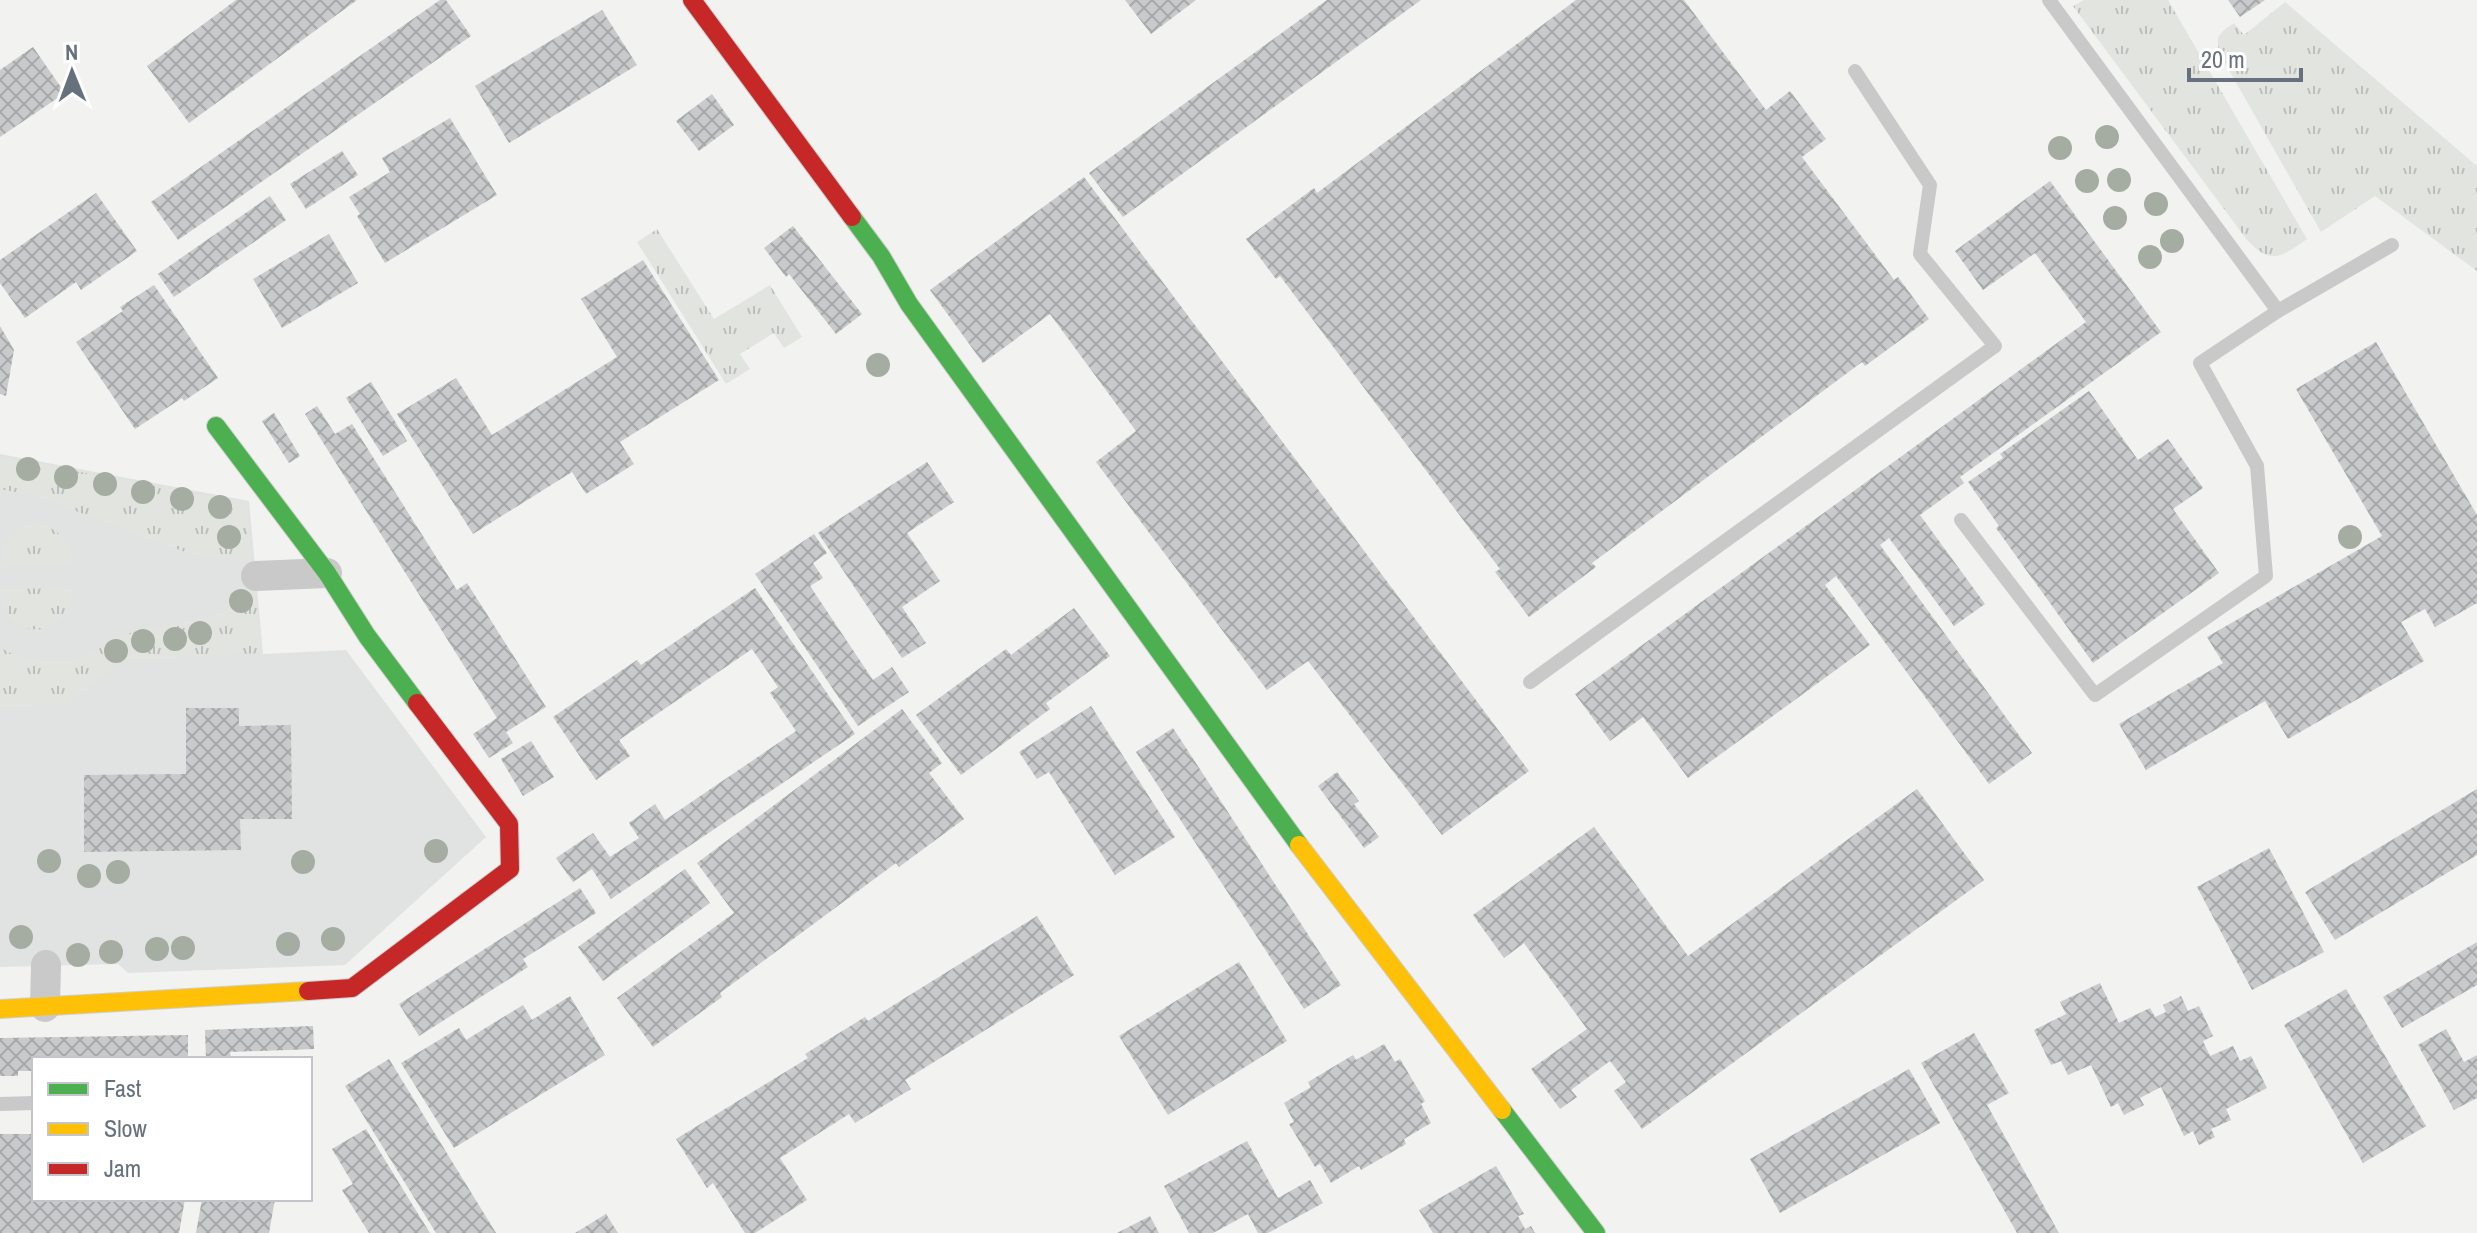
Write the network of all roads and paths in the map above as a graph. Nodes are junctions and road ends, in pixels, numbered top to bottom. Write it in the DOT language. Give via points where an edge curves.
graph roads {
  1 [pos="692,0"];
  2 [pos="2049,0"];
  3 [pos="1855,71"];
  4 [pos="2392,245"];
  5 [pos="2278,311"];
  6 [pos="216,426"];
  7 [pos="1961,520"];
  8 [pos="327,573"];
  9 [pos="256,576"];
  10 [pos="1530,682"];
  11 [pos="46,965"];
  12 [pos="45,1007"];
  13 [pos="0,1009"];
  14 [pos="32,1103"];
  15 [pos="0,1104"];
  16 [pos="1596,1233"];
  1 -- 16 [label="street" via="881,256 909,304 1282,823"];
  2 -- 5 [label="lane"];
  3 -- 10 [label="lane" via="1930,185 1920,254 1995,346"];
  4 -- 5 [label="lane"];
  5 -- 7 [label="lane" via="2200,363 2257,466 2266,576 2095,695"];
  6 -- 8 [label="street"];
  8 -- 9 [label="street"];
  8 -- 12 [label="street" via="367,636 509,824 510,869 352,988"];
  11 -- 12 [label="street"];
  12 -- 13 [label="street"];
  14 -- 15 [label="lane"];
}
